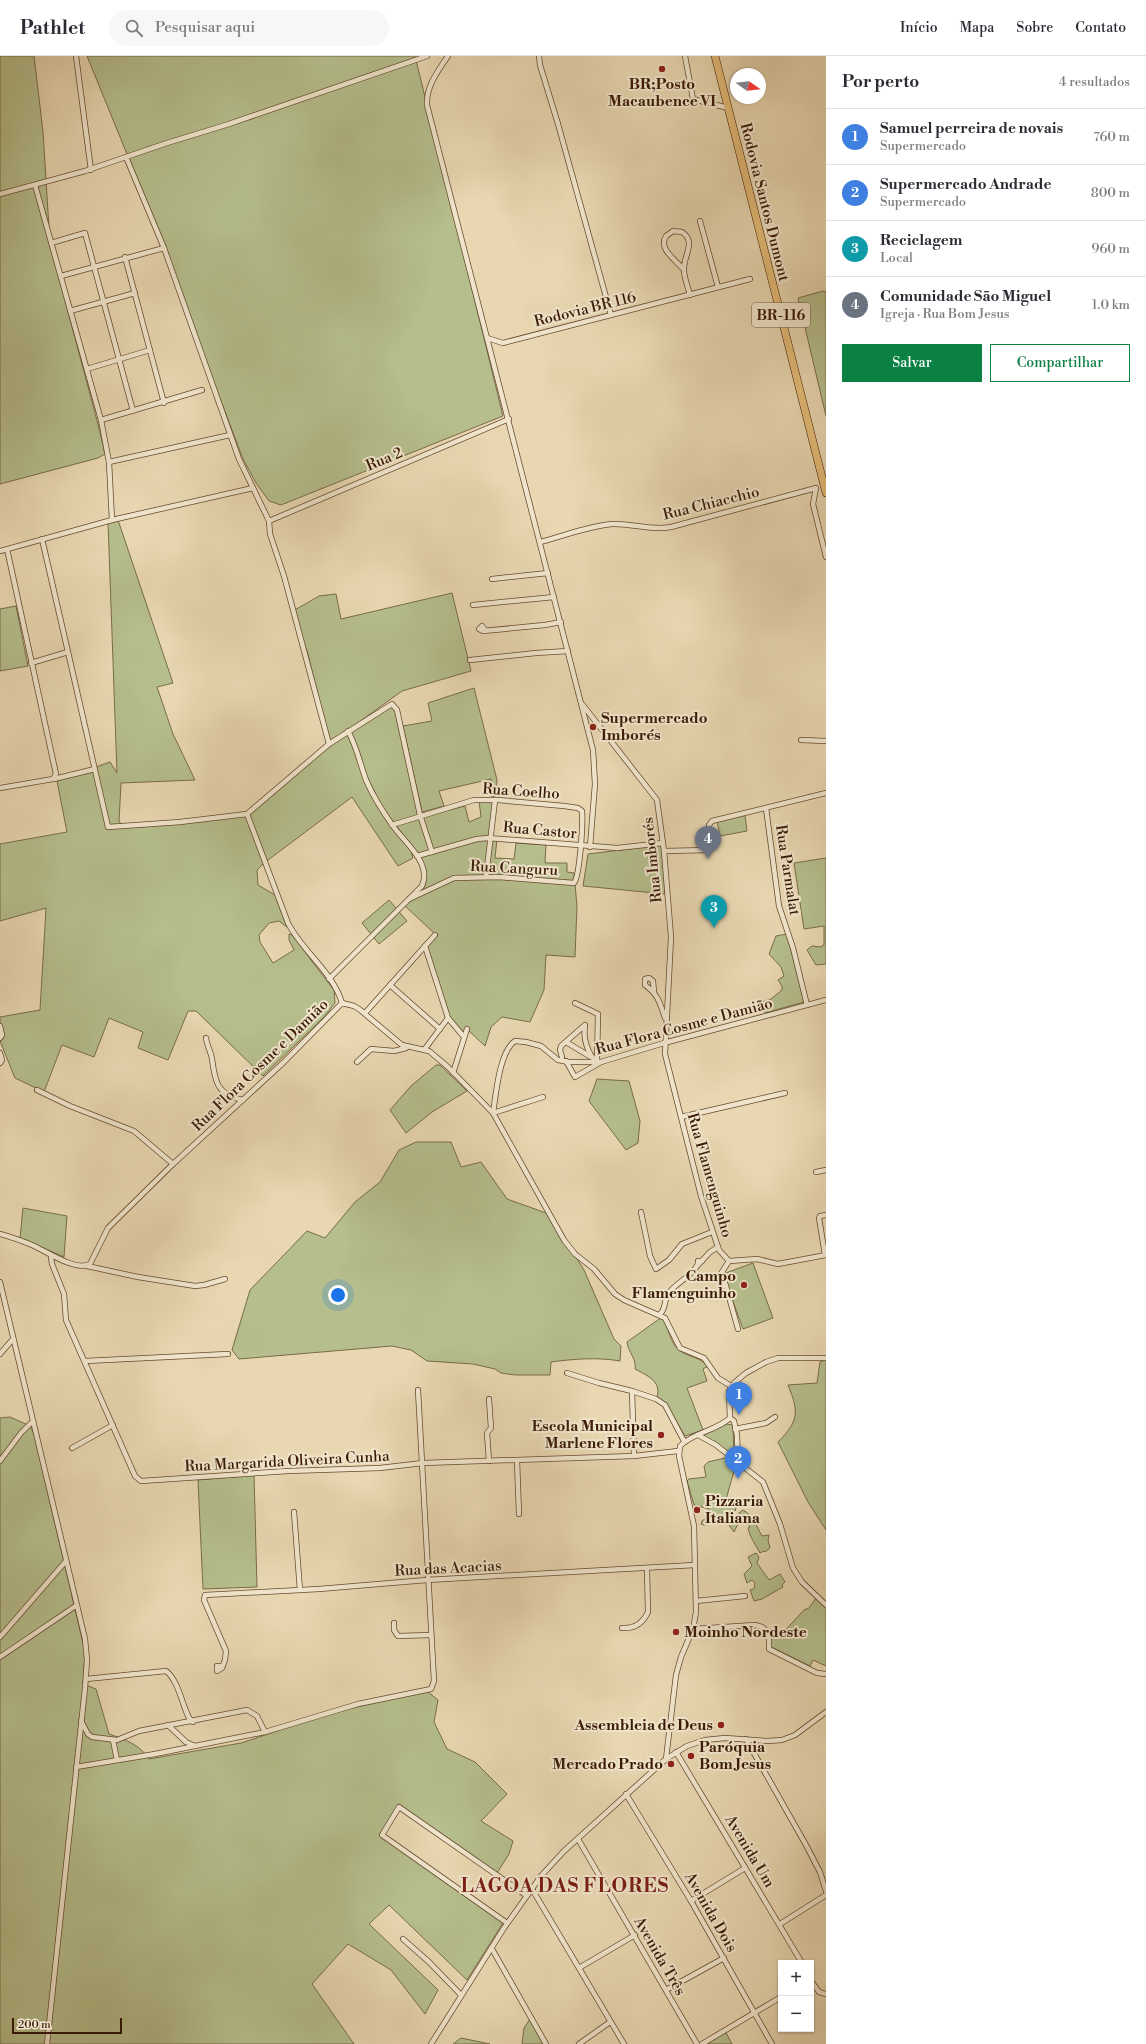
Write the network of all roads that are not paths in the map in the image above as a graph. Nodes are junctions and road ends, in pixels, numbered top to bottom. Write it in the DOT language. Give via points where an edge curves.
graph roads {
  1 [pos="76,56"];
  2 [pos="428,56"];
  3 [pos="448,56"];
  4 [pos="539,56"];
  5 [pos="685,56"];
  6 [pos="715,56"];
  7 [pos="728,108"];
  8 [pos="126,157"];
  9 [pos="91,170"];
  10 [pos="35,185"];
  11 [pos="0,194"];
  12 [pos="700,220"];
  13 [pos="52,243"];
  14 [pos="164,248"];
  15 [pos="125,257"];
  16 [pos="94,266"];
  17 [pos="684,270"];
  18 [pos="61,276"];
  19 [pos="750,280"];
  20 [pos="718,287"];
  21 [pos="135,293"];
  22 [pos="690,295"];
  23 [pos="103,302"];
  24 [pos="70,311"];
  25 [pos="611,315"];
  26 [pos="487,338"];
  27 [pos="150,350"];
  28 [pos="119,360"];
  29 [pos="87,369"];
  30 [pos="202,390"];
  31 [pos="164,403"];
  32 [pos="133,411"];
  33 [pos="509,419"];
  34 [pos="101,420"];
  35 [pos="230,435"];
  36 [pos="109,462"];
  37 [pos="253,488"];
  38 [pos="826,493"];
  39 [pos="112,520"];
  40 [pos="269,521"];
  41 [pos="42,539"];
  42 [pos="540,542"];
  43 [pos="7,549"];
  44 [pos="0,551"];
  45 [pos="826,557"];
  46 [pos="548,573"];
  47 [pos="492,579"];
  48 [pos="554,596"];
  49 [pos="473,604"];
  50 [pos="561,622"];
  51 [pos="486,631"];
  52 [pos="568,651"];
  53 [pos="68,652"];
  54 [pos="470,660"];
  55 [pos="31,663"];
  56 [pos="581,701"];
  57 [pos="348,731"];
  58 [pos="801,740"];
  59 [pos="826,741"];
  60 [pos="329,744"];
  61 [pos="95,769"];
  62 [pos="53,779"];
  63 [pos="0,788"];
  64 [pos="826,793"];
  65 [pos="495,800"];
  66 [pos="766,808"];
  67 [pos="247,814"];
  68 [pos="420,815"];
  69 [pos="392,824"];
  70 [pos="491,838"];
  71 [pos="663,843"];
  72 [pos="580,846"];
  73 [pos="590,846"];
  74 [pos="664,851"];
  75 [pos="432,852"];
  76 [pos="417,856"];
  77 [pos="486,877"];
  78 [pos="409,899"];
  79 [pos="435,934"];
  80 [pos="425,946"];
  81 [pos="329,979"];
  82 [pos="390,985"];
  83 [pos="654,992"];
  84 [pos="826,1000"];
  85 [pos="342,1003"];
  86 [pos="575,1003"];
  87 [pos="807,1005"];
  88 [pos="364,1013"];
  89 [pos="448,1018"];
  90 [pos="666,1022"];
  91 [pos="0,1026"];
  92 [pos="440,1029"];
  93 [pos="467,1029"];
  94 [pos="464,1037"];
  95 [pos="0,1038"];
  96 [pos="206,1038"];
  97 [pos="566,1042"];
  98 [pos="664,1043"];
  99 [pos="406,1048"];
  100 [pos="424,1050"];
  101 [pos="0,1053"];
  102 [pos="562,1057"];
  103 [pos="591,1057"];
  104 [pos="566,1061"];
  105 [pos="357,1062"];
  106 [pos="599,1062"];
  107 [pos="0,1063"];
  108 [pos="453,1073"];
  109 [pos="37,1090"];
  110 [pos="786,1093"];
  111 [pos="543,1097"];
  112 [pos="243,1100"];
  113 [pos="493,1113"];
  114 [pos="681,1117"];
  115 [pos="173,1164"];
  116 [pos="826,1170"];
  117 [pos="816,1172"];
  118 [pos="641,1212"];
  119 [pos="826,1215"];
  120 [pos="712,1232"];
  121 [pos="0,1234"];
  122 [pos="718,1247"];
  123 [pos="825,1255"];
  124 [pos="51,1257"];
  125 [pos="729,1261"];
  126 [pos="87,1266"];
  127 [pos="225,1279"];
  128 [pos="0,1282"];
  129 [pos="660,1314"];
  130 [pos="738,1330"];
  131 [pos="13,1339"];
  132 [pos="0,1354"];
  133 [pos="228,1354"];
  134 [pos="826,1358"];
  135 [pos="85,1362"];
  136 [pos="568,1373"];
  137 [pos="731,1386"];
  138 [pos="418,1390"];
  139 [pos="632,1391"];
  140 [pos="489,1399"];
  141 [pos="775,1417"];
  142 [pos="730,1418"];
  143 [pos="33,1421"];
  144 [pos="113,1425"];
  145 [pos="735,1429"];
  146 [pos="698,1435"];
  147 [pos="684,1442"];
  148 [pos="72,1448"];
  149 [pos="678,1453"];
  150 [pos="634,1456"];
  151 [pos="517,1460"];
  152 [pos="0,1461"];
  153 [pos="489,1461"];
  154 [pos="738,1462"];
  155 [pos="423,1463"];
  156 [pos="294,1512"];
  157 [pos="519,1514"];
  158 [pos="66,1561"];
  159 [pos="695,1565"];
  160 [pos="647,1569"];
  161 [pos="428,1580"];
  162 [pos="300,1590"];
  163 [pos="745,1596"];
  164 [pos="696,1601"];
  165 [pos="825,1602"];
  166 [pos="77,1605"];
  167 [pos="394,1624"];
  168 [pos="622,1628"];
  169 [pos="693,1629"];
  170 [pos="431,1635"];
  171 [pos="0,1638"];
  172 [pos="0,1657"];
  173 [pos="223,1666"];
  174 [pos="826,1674"];
  175 [pos="86,1679"];
  176 [pos="826,1712"];
  177 [pos="81,1721"];
  178 [pos="192,1722"];
  179 [pos="168,1725"];
  180 [pos="264,1732"];
  181 [pos="746,1739"];
  182 [pos="113,1740"];
  183 [pos="195,1746"];
  184 [pos="676,1752"];
  185 [pos="666,1759"];
  186 [pos="117,1760"];
  187 [pos="76,1767"];
  188 [pos="626,1794"];
  189 [pos="578,1839"];
  190 [pos="745,1868"];
  191 [pos="532,1889"];
  192 [pos="826,1891"];
  193 [pos="826,1895"];
  194 [pos="527,1896"];
  195 [pos="691,1901"];
  196 [pos="507,1923"];
  197 [pos="780,1924"];
  198 [pos="635,1935"];
  199 [pos="403,1939"];
  200 [pos="492,1949"];
  201 [pos="724,1958"];
  202 [pos="800,1960"];
  203 [pos="579,1968"];
  204 [pos="814,1985"];
  205 [pos="666,1990"];
  206 [pos="826,1994"];
  207 [pos="461,1995"];
  208 [pos="778,1999"];
  209 [pos="754,2011"];
  210 [pos="610,2022"];
  211 [pos="47,2044"];
  212 [pos="431,2044"];
  213 [pos="546,2044"];
  214 [pos="579,2044"];
  215 [pos="624,2044"];
  216 [pos="697,2044"];
  217 [pos="702,2044"];
  218 [pos="772,2044"];
  1 -- 9 [label="street"];
  2 -- 8 [label="street"];
  3 -- 26 [label="street" via="431,82 427,96 428,105"];
  4 -- 25 [label="street"];
  5 -- 7 [label="street" via="693,99"];
  6 -- 7 [label="highway, Rodovia Santos Dumont / BR-116"];
  7 -- 38 [label="highway, Rodovia Santos Dumont / BR-116"];
  8 -- 9 [label="street"];
  8 -- 14 [label="street"];
  9 -- 10 [label="street"];
  10 -- 11 [label="street"];
  10 -- 13 [label="street"];
  12 -- 20 [label="street"];
  13 -- 16 [label="street" via="85,233"];
  13 -- 18 [label="street"];
  14 -- 15 [label="street"];
  14 -- 35 [label="street"];
  15 -- 16 [label="street"];
  15 -- 21 [label="street"];
  16 -- 18 [label="street"];
  16 -- 23 [label="street"];
  17 -- 17 [label="street" via="690,246 689,239 681,231 671,231 665,238 664,248"];
  17 -- 22 [label="street"];
  18 -- 24 [label="street"];
  19 -- 20 [label="street, Rodovia BR 116"];
  20 -- 22 [label="street, Rodovia BR 116"];
  21 -- 23 [label="street"];
  21 -- 27 [label="street"];
  22 -- 25 [label="street, Rodovia BR 116"];
  23 -- 24 [label="street"];
  23 -- 28 [label="street"];
  24 -- 29 [label="street"];
  25 -- 26 [label="street, Rodovia BR 116" via="503,342"];
  26 -- 33 [label="street"];
  27 -- 28 [label="street"];
  27 -- 31 [label="street"];
  28 -- 29 [label="street"];
  28 -- 32 [label="street"];
  29 -- 34 [label="street"];
  30 -- 31 [label="street"];
  31 -- 32 [label="street"];
  32 -- 34 [label="street"];
  33 -- 40 [label="street, Rua 2"];
  33 -- 42 [label="street"];
  34 -- 36 [label="street"];
  35 -- 36 [label="street"];
  35 -- 37 [label="street"];
  36 -- 39 [label="street"];
  37 -- 39 [label="street"];
  37 -- 40 [label="street"];
  39 -- 41 [label="street"];
  40 -- 60 [label="street" via="270,534 284,576"];
  41 -- 43 [label="street"];
  41 -- 53 [label="street"];
  42 -- 45 [label="street, Rua Chiacchio" via="612,524 656,529 671,528 816,488 813,504"];
  42 -- 46 [label="street"];
  43 -- 44 [label="street"];
  43 -- 55 [label="street"];
  46 -- 47 [label="street"];
  46 -- 48 [label="street"];
  48 -- 49 [label="street"];
  48 -- 50 [label="street"];
  50 -- 51 [label="street" via="545,626"];
  50 -- 52 [label="street"];
  52 -- 54 [label="street"];
  52 -- 56 [label="street"];
  53 -- 55 [label="street"];
  53 -- 61 [label="street"];
  55 -- 62 [label="street" via="56,774"];
  56 -- 71 [label="street, Rua Imborés" via="654,795 659,808"];
  56 -- 73 [label="street" via="593,757 595,784"];
  57 -- 60 [label="street"];
  57 -- 68 [label="street" via="390,704 395,706"];
  57 -- 69 [label="street" via="370,788"];
  58 -- 59 [label="street"];
  60 -- 67 [label="street"];
  61 -- 62 [label="street"];
  61 -- 67 [label="street" via="108,827"];
  62 -- 63 [label="street"];
  64 -- 66 [label="street"];
  65 -- 68 [label="street, Rua Coelho" via="474,800"];
  65 -- 70 [label="street"];
  65 -- 72 [label="street, Rua Coelho" via="580,809"];
  66 -- 74 [label="street" via="710,822 710,850"];
  66 -- 87 [label="street, Rua Parmalat" via="779,906 793,948"];
  67 -- 81 [label="street" via="288,923"];
  68 -- 69 [label="street, Rua Coelho"];
  68 -- 75 [label="street"];
  69 -- 76 [label="street"];
  70 -- 72 [label="street, Rua Castor"];
  70 -- 75 [label="street, Rua Castor"];
  70 -- 77 [label="street"];
  71 -- 73 [label="street, Rua Castor" via="617,848"];
  71 -- 74 [label="street, Rua Imborés"];
  72 -- 73 [label="street, Rua Castor"];
  72 -- 77 [label="street, Rua Canguru" via="577,878 574,883"];
  74 -- 90 [label="street, Rua Imborés" via="671,937"];
  75 -- 76 [label="street, Rua Castor"];
  76 -- 78 [label="street" via="424,867 425,879 422,886"];
  77 -- 78 [label="street, Rua Canguru" via="454,878"];
  78 -- 81 [label="street"];
  79 -- 80 [label="street"];
  80 -- 82 [label="street"];
  80 -- 89 [label="street"];
  81 -- 85 [label="street"];
  82 -- 88 [label="street"];
  82 -- 92 [label="street"];
  83 -- 90 [label="street"];
  84 -- 87 [label="street, Rua Flora Cosme e Damião"];
  85 -- 88 [label="street, Rua Flora Cosme e Damião" via="354,1006"];
  85 -- 112 [label="street, Rua Flora Cosme e Damião" via="310,1038"];
  86 -- 106 [label="street" via="598,1014"];
  87 -- 98 [label="street, Rua Flora Cosme e Damião"];
  88 -- 99 [label="street, Rua Flora Cosme e Damião"];
  89 -- 92 [label="street"];
  89 -- 94 [label="street"];
  90 -- 98 [label="street, Rua Imborés"];
  91 -- 95 [label="street"];
  92 -- 100 [label="street"];
  93 -- 94 [label="street"];
  94 -- 108 [label="street"];
  96 -- 112 [label="street" via="214,1074 220,1088 228,1096"];
  97 -- 102 [label="street" via="560,1050"];
  97 -- 103 [label="street"];
  97 -- 103 [label="street" via="585,1025 584,1033"];
  98 -- 106 [label="street, Rua Flora Cosme e Damião"];
  98 -- 114 [label="street, Rua Flamenguinho"];
  99 -- 100 [label="street"];
  99 -- 105 [label="street" via="394,1051 371,1049"];
  100 -- 108 [label="street" via="429,1051"];
  101 -- 107 [label="street"];
  103 -- 106 [label="street"];
  104 -- 106 [label="street, Rua Flora Cosme e Damião"];
  104 -- 106 [label="street" via="575,1077"];
  104 -- 113 [label="street, Rua Flora Cosme e Damião" via="558,1060 541,1046 519,1040 513,1043 508,1048 501,1068"];
  108 -- 113 [label="street"];
  109 -- 115 [label="street" via="134,1131"];
  110 -- 114 [label="street"];
  111 -- 113 [label="street"];
  112 -- 115 [label="street, Rua Flora Cosme e Damião"];
  113 -- 129 [label="street" via="574,1254 594,1269 615,1294"];
  114 -- 120 [label="street, Rua Flamenguinho" via="700,1196"];
  115 -- 126 [label="street, Rua Flora Cosme e Damião" via="108,1228"];
  116 -- 117 [label="street"];
  118 -- 120 [label="street" via="650,1256 656,1269 669,1260 682,1244"];
  119 -- 123 [label="street" via="819,1218"];
  120 -- 122 [label="street, Rua Flamenguinho"];
  121 -- 124 [label="street" via="34,1246"];
  122 -- 125 [label="street, Rua Flamenguinho"];
  122 -- 129 [label="street" via="668,1294 663,1312"];
  123 -- 125 [label="street" via="778,1264 757,1259"];
  124 -- 126 [label="street"];
  124 -- 135 [label="street, Rua Margarida Oliveira Cunha" via="64,1294 66,1320"];
  125 -- 130 [label="street" via="722,1272"];
  126 -- 127 [label="street" via="195,1286"];
  128 -- 131 [label="street"];
  129 -- 137 [label="street" via="665,1318 680,1348 704,1358 718,1378"];
  131 -- 132 [label="street"];
  131 -- 143 [label="street"];
  133 -- 135 [label="street"];
  134 -- 137 [label="street" via="778,1358 746,1373"];
  135 -- 144 [label="street, Rua Margarida Oliveira Cunha"];
  136 -- 139 [label="street"];
  137 -- 142 [label="street" via="728,1395"];
  138 -- 155 [label="street"];
  139 -- 147 [label="street" via="656,1399 665,1405"];
  139 -- 150 [label="street"];
  140 -- 153 [label="street"];
  141 -- 145 [label="street" via="766,1423"];
  142 -- 145 [label="street" via="734,1421"];
  142 -- 146 [label="street"];
  143 -- 152 [label="street" via="17,1437"];
  143 -- 158 [label="street"];
  144 -- 148 [label="street"];
  144 -- 155 [label="street, Rua Margarida Oliveira Cunha" via="136,1476 144,1481 288,1471 380,1468"];
  145 -- 154 [label="street"];
  146 -- 147 [label="street"];
  146 -- 154 [label="street"];
  147 -- 149 [label="street"];
  149 -- 150 [label="street, Rua Margarida Oliveira Cunha"];
  149 -- 159 [label="street" via="693,1521"];
  150 -- 151 [label="street, Rua Margarida Oliveira Cunha"];
  151 -- 153 [label="street, Rua Margarida Oliveira Cunha"];
  151 -- 157 [label="street"];
  153 -- 155 [label="street, Rua Margarida Oliveira Cunha"];
  154 -- 165 [label="street" via="763,1482 780,1524 793,1568 802,1582"];
  155 -- 161 [label="street"];
  156 -- 162 [label="street"];
  158 -- 166 [label="street"];
  158 -- 171 [label="street"];
  159 -- 160 [label="street, Rua das Acacias"];
  159 -- 164 [label="street"];
  160 -- 161 [label="street, Rua das Acacias"];
  160 -- 168 [label="street" via="648,1612 638,1625"];
  161 -- 162 [label="street, Rua das Acacias"];
  161 -- 170 [label="street"];
  162 -- 173 [label="street, Rua das Acacias" via="204,1596 226,1651"];
  163 -- 164 [label="street"];
  164 -- 169 [label="street"];
  166 -- 172 [label="street"];
  166 -- 175 [label="street" via="87,1648"];
  167 -- 170 [label="street" via="398,1636"];
  169 -- 174 [label="street" via="759,1625 769,1633 769,1649 817,1673"];
  169 -- 185 [label="street" via="676,1675"];
  170 -- 180 [label="street" via="434,1681 428,1691 358,1704"];
  175 -- 177 [label="street"];
  175 -- 178 [label="street" via="166,1671 178,1687 187,1718"];
  176 -- 181 [label="street" via="788,1738 776,1741"];
  177 -- 182 [label="street" via="90,1736"];
  177 -- 187 [label="street"];
  178 -- 179 [label="street"];
  178 -- 180 [label="street" via="248,1710 257,1716"];
  179 -- 182 [label="street"];
  179 -- 183 [label="street" via="186,1742"];
  180 -- 183 [label="street"];
  181 -- 184 [label="street" via="705,1740"];
  181 -- 192 [label="street" via="806,1845 820,1872"];
  182 -- 186 [label="street"];
  183 -- 186 [label="street"];
  184 -- 185 [label="street"];
  184 -- 190 [label="street, Avenida Um"];
  185 -- 188 [label="street"];
  186 -- 187 [label="street"];
  187 -- 211 [label="street"];
  188 -- 189 [label="street"];
  188 -- 195 [label="street, Avenida Dois"];
  189 -- 191 [label="street" via="556,1858"];
  189 -- 198 [label="street, Avenida Três"];
  190 -- 195 [label="street"];
  190 -- 197 [label="street, Avenida Um"];
  191 -- 194 [label="street"];
  191 -- 203 [label="street"];
  193 -- 197 [label="street"];
  194 -- 196 [label="street"];
  194 -- 196 [label="street" via="399,1807 382,1835"];
  195 -- 201 [label="street, Avenida Dois"];
  196 -- 200 [label="street"];
  197 -- 202 [label="street, Avenida Um"];
  198 -- 203 [label="street"];
  198 -- 205 [label="street, Avenida Três"];
  199 -- 207 [label="street"];
  200 -- 207 [label="street"];
  200 -- 213 [label="street"];
  201 -- 205 [label="street"];
  201 -- 209 [label="street, Avenida Dois"];
  203 -- 210 [label="street"];
  204 -- 206 [label="street" via="819,1992"];
  205 -- 216 [label="street, Avenida Três"];
  207 -- 212 [label="street"];
  208 -- 209 [label="street"];
  209 -- 217 [label="street"];
  209 -- 218 [label="street, Avenida Dois"];
  210 -- 214 [label="street"];
  210 -- 215 [label="street"];
}
